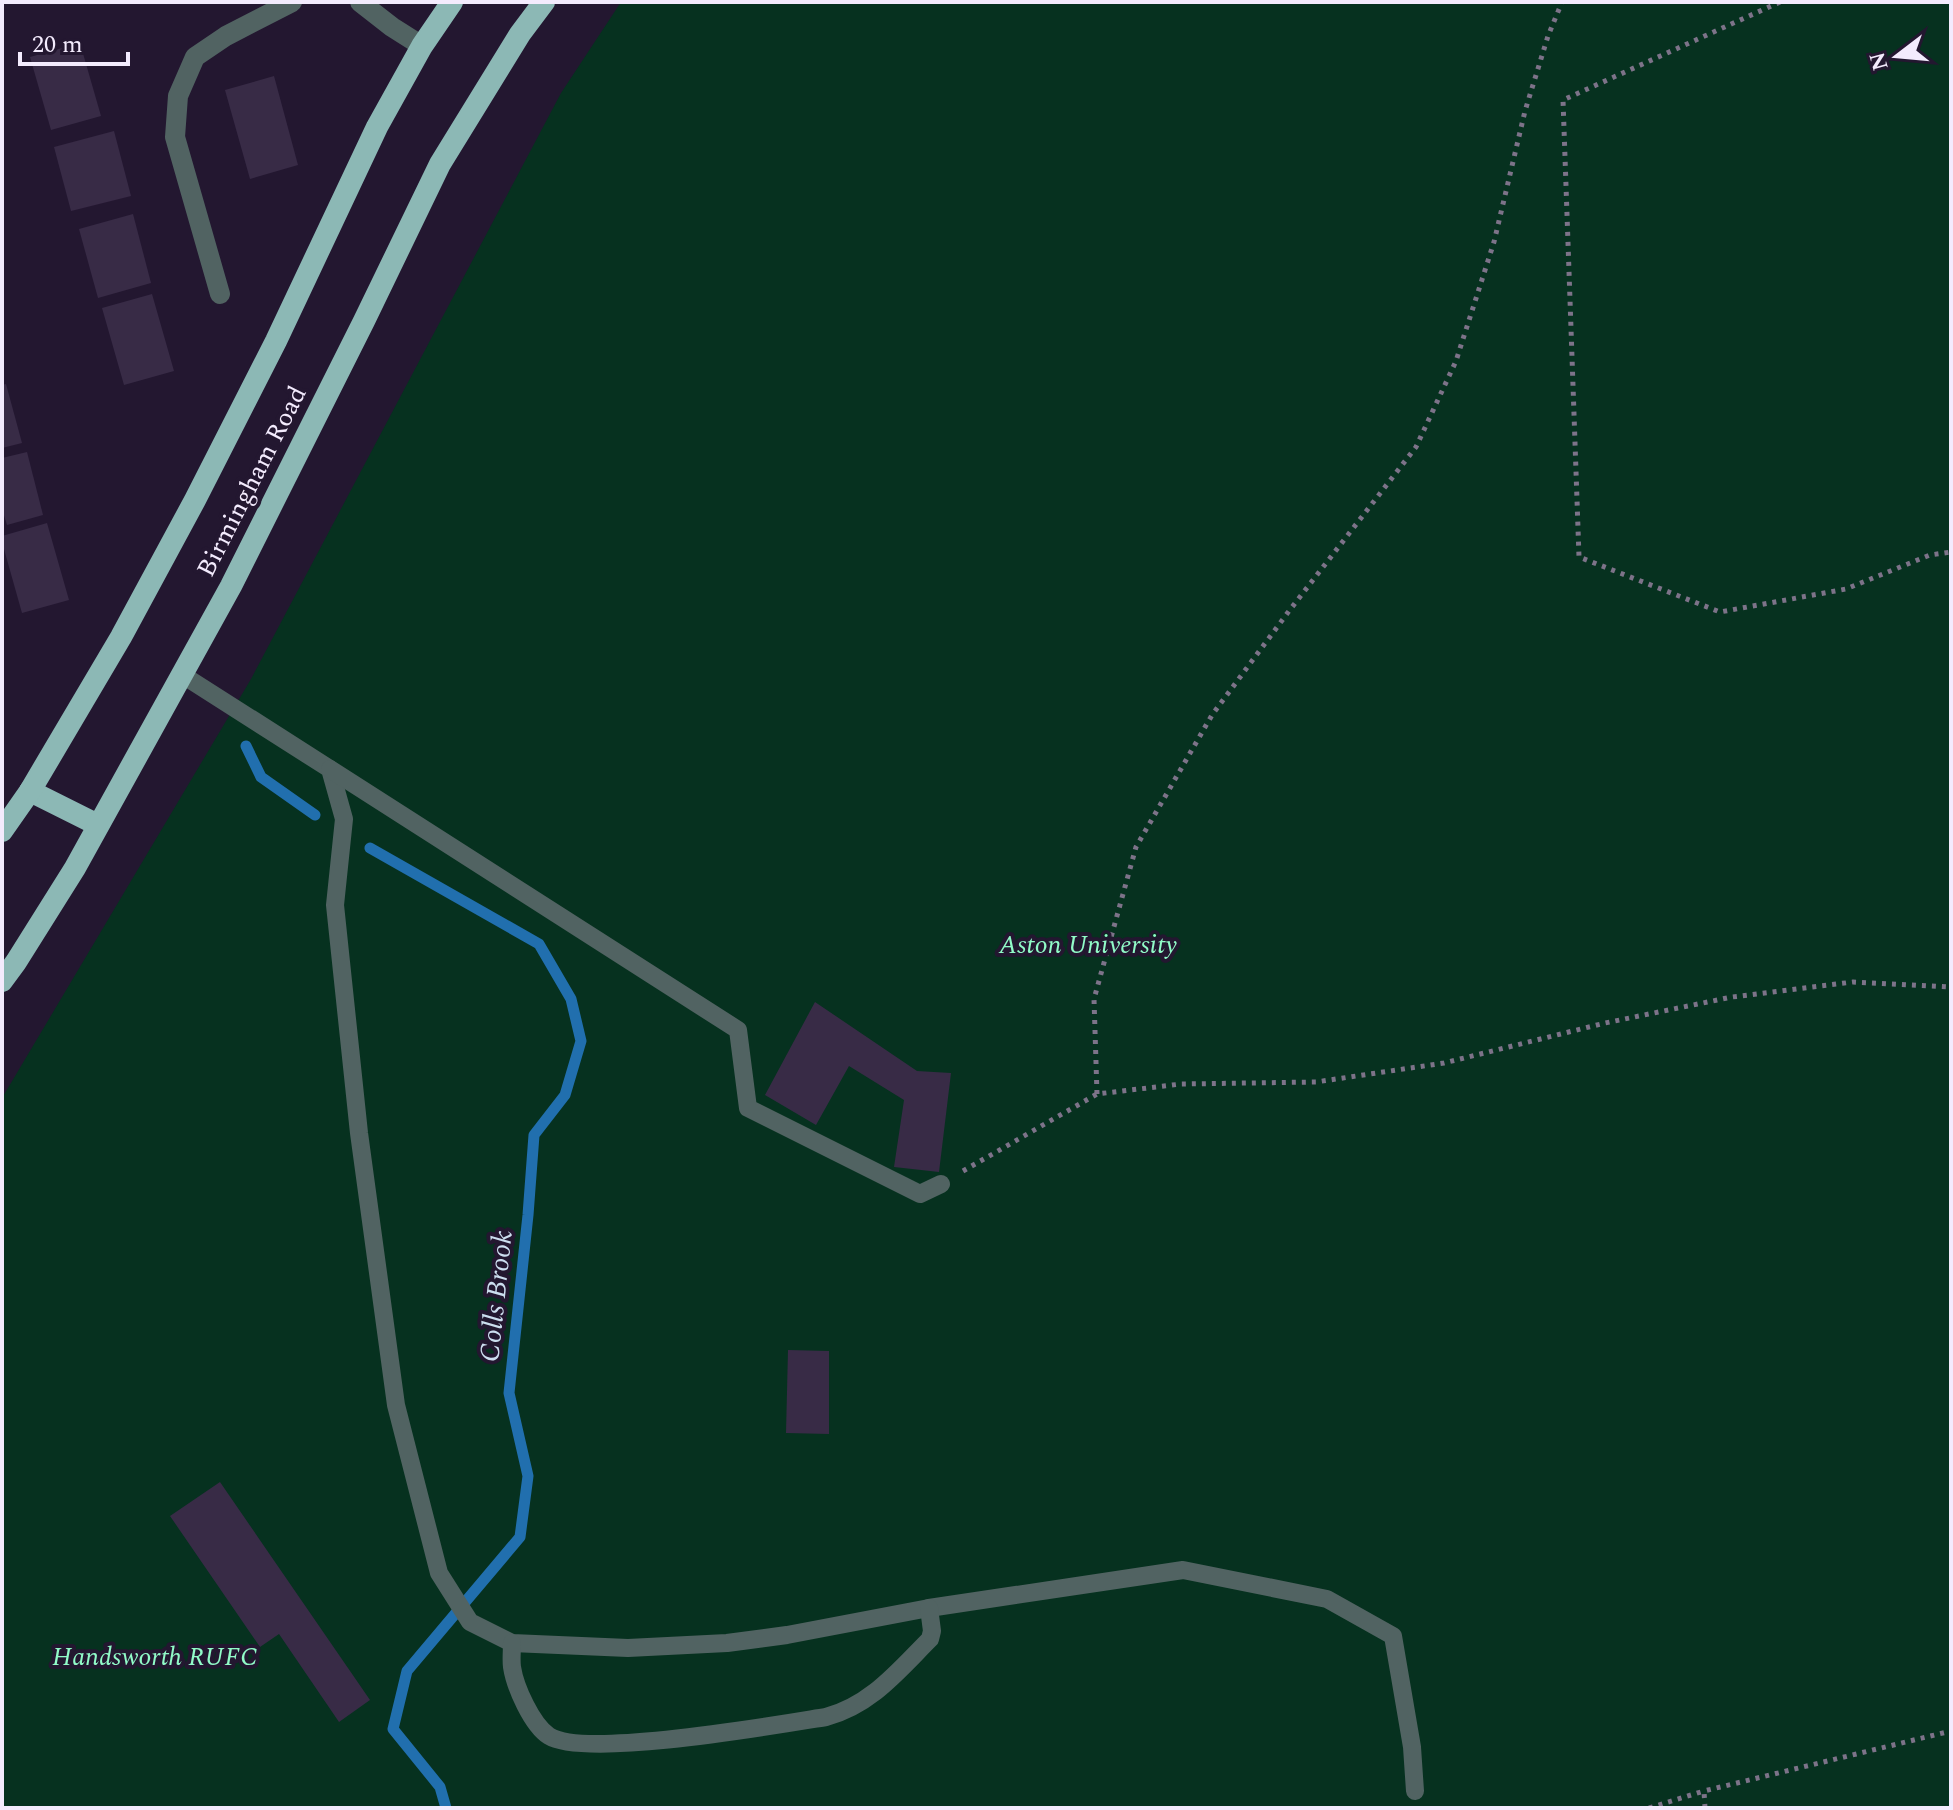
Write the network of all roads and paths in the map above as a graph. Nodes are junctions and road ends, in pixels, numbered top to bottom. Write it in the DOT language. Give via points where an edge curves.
graph roads {
  1 [pos="292,2"];
  2 [pos="360,2"];
  3 [pos="452,2"];
  4 [pos="544,2"];
  5 [pos="1562,2"];
  6 [pos="1780,2"];
  7 [pos="422,46"];
  8 [pos="220,294"];
  9 [pos="1951,552"];
  10 [pos="181,674"];
  11 [pos="330,769"];
  12 [pos="30,791"];
  13 [pos="98,825"];
  14 [pos="2,831"];
  15 [pos="3,977"];
  16 [pos="1951,987"];
  17 [pos="1097,1094"];
  18 [pos="941,1184"];
  19 [pos="929,1608"];
  20 [pos="512,1643"];
  21 [pos="1951,1731"];
  22 [pos="1415,1791"];
  23 [pos="1704,1791"];
  24 [pos="1649,1808"];
  25 [pos="1705,1808"];
  1 -- 8 [label="street" via="195,57 178,96 175,137"];
  2 -- 7 [label="street"];
  3 -- 7 [label="highway, Birmingham Road"];
  4 -- 10 [label="highway, Birmingham Road" via="440,164 231,586"];
  5 -- 17 [label="path" via="1525,111 1494,242 1456,361 1416,447 1212,715 1136,847 1094,999"];
  6 -- 9 [label="path" via="1563,100 1579,557 1720,612 1846,589 1930,555"];
  7 -- 12 [label="highway, Birmingham Road" via="377,127 195,500"];
  10 -- 11 [label="lane"];
  10 -- 13 [label="highway, Birmingham Road"];
  11 -- 18 [label="lane" via="738,1030 748,1108 920,1194"];
  11 -- 20 [label="lane" via="344,819 335,905 355,1103 396,1405 439,1573 470,1622"];
  12 -- 13 [label="highway"];
  12 -- 14 [label="highway, Birmingham Road"];
  13 -- 15 [label="highway, Birmingham Road"];
  16 -- 17 [label="path" via="1853,982 1732,997 1444,1063 1316,1082 1181,1084"];
  17 -- 18 [label="path"];
  19 -- 20 [label="lane" via="727,1643 628,1648"];
  19 -- 20 [label="lane" via="930,1639 884,1685 846,1712 690,1737 583,1744 550,1737 528,1713 512,1669"];
  19 -- 22 [label="lane" via="1183,1570 1327,1599 1393,1636"];
  21 -- 23 [label="path"];
  23 -- 24 [label="path"];
  23 -- 25 [label="path"];
}
